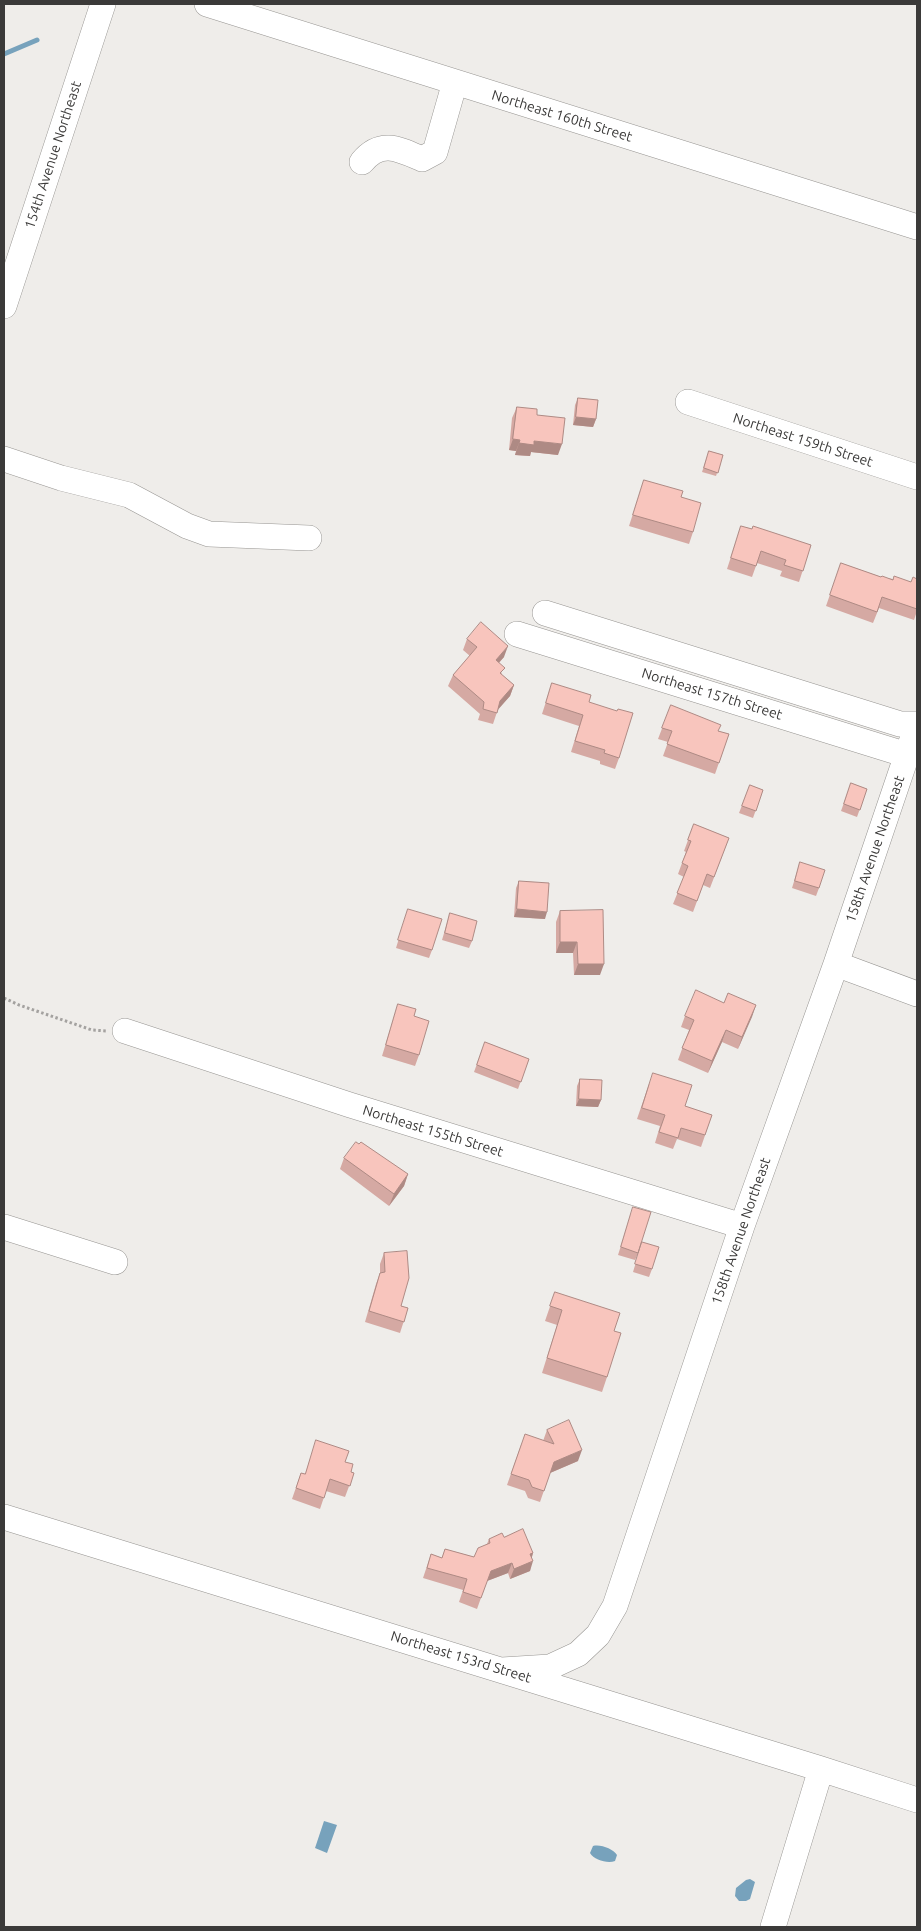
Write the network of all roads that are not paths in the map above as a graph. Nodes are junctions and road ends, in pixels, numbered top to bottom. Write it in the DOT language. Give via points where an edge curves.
graph roads {
  1 [pos="103,4"];
  2 [pos="207,4"];
  3 [pos="455,82"];
  4 [pos="362,162"];
  5 [pos="917,227"];
  6 [pos="4,306"];
  7 [pos="688,402"];
  8 [pos="4,459"];
  9 [pos="917,477"];
  10 [pos="309,538"];
  11 [pos="545,613"];
  12 [pos="517,634"];
  13 [pos="917,725"];
  14 [pos="908,755"];
  15 [pos="836,964"];
  16 [pos="917,994"];
  17 [pos="125,1031"];
  18 [pos="742,1226"];
  19 [pos="4,1227"];
  20 [pos="115,1262"];
  21 [pos="4,1517"];
  22 [pos="502,1670"];
  23 [pos="821,1769"];
  24 [pos="917,1800"];
  25 [pos="773,1927"];
  1 -- 6 [label="street, 154th Avenue Northeast"];
  2 -- 3 [label="street, Northeast 160th Street"];
  3 -- 4 [label="street" via="435,152 422,159 382,147 369,153"];
  3 -- 5 [label="street, Northeast 160th Street"];
  7 -- 9 [label="street, Northeast 159th Street"];
  8 -- 10 [label="street" via="129,495 209,534"];
  11 -- 13 [label="street" via="900,724"];
  12 -- 14 [label="street, Northeast 157th Street"];
  13 -- 14 [label="street, 158th Avenue Northeast"];
  14 -- 15 [label="street, 158th Avenue Northeast"];
  15 -- 16 [label="street"];
  15 -- 18 [label="street, 158th Avenue Northeast"];
  17 -- 18 [label="street, Northeast 155th Street" via="350,1105"];
  18 -- 22 [label="street, 158th Avenue Northeast" via="615,1606 598,1635 578,1654 550,1667"];
  19 -- 20 [label="street"];
  21 -- 22 [label="street, Northeast 153rd Street"];
  22 -- 23 [label="street, Northeast 153rd Street"];
  23 -- 24 [label="street, Northeast 153rd Street"];
  23 -- 25 [label="street"];
}
